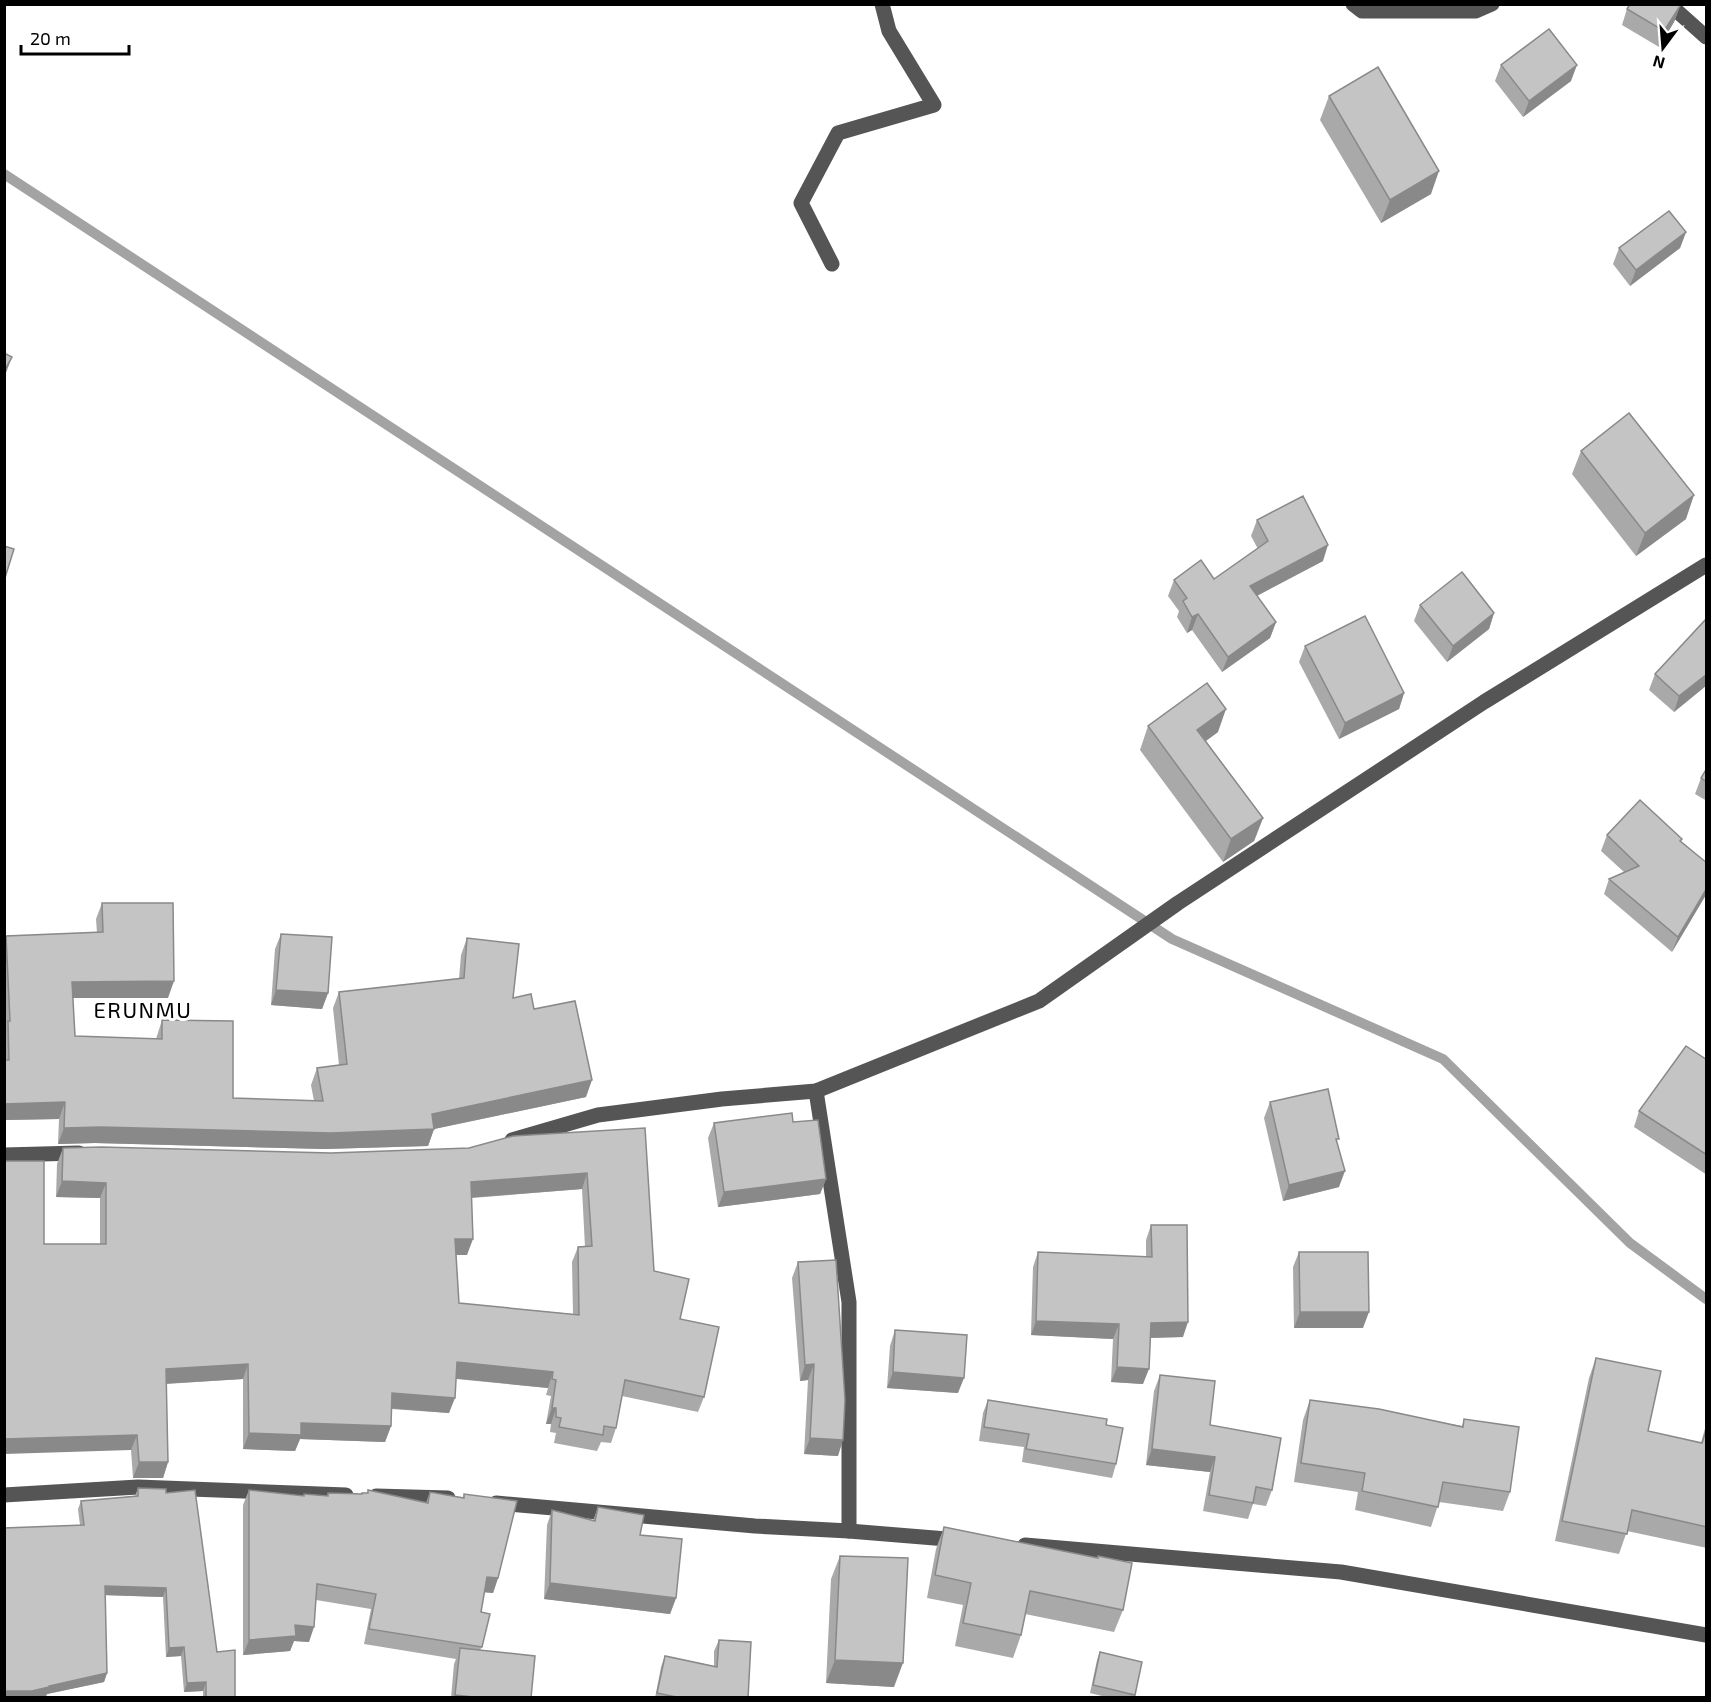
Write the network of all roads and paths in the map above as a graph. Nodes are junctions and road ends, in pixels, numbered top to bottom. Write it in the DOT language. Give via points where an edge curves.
graph roads {
  1 [pos="882,4"];
  2 [pos="1353,4"];
  3 [pos="1492,4"];
  4 [pos="1670,4"];
  5 [pos="1707,37"];
  6 [pos="832,264"];
  7 [pos="1707,565"];
  8 [pos="816,1091"];
  9 [pos="497,1144"];
  10 [pos="96,1153"];
  11 [pos="4,1155"];
  12 [pos="4,1495"];
  13 [pos="849,1531"];
  14 [pos="978,1541"];
  15 [pos="1013,1544"];
  16 [pos="1707,1635"];
  1 -- 6 [label="street" via="889,31 934,105 838,133 801,203"];
  2 -- 3 [label="street" via="1362,12 1476,10"];
  4 -- 5 [label="street"];
  7 -- 8 [label="street" via="1484,702 1178,903 1039,1002"];
  8 -- 9 [label="street" via="598,1115"];
  8 -- 13 [label="street" via="849,1302"];
  10 -- 11 [label="street"];
  12 -- 13 [label="street" via="138,1487 474,1501 755,1527"];
  13 -- 14 [label="street"];
  15 -- 16 [label="street" via="1341,1572"];
}
